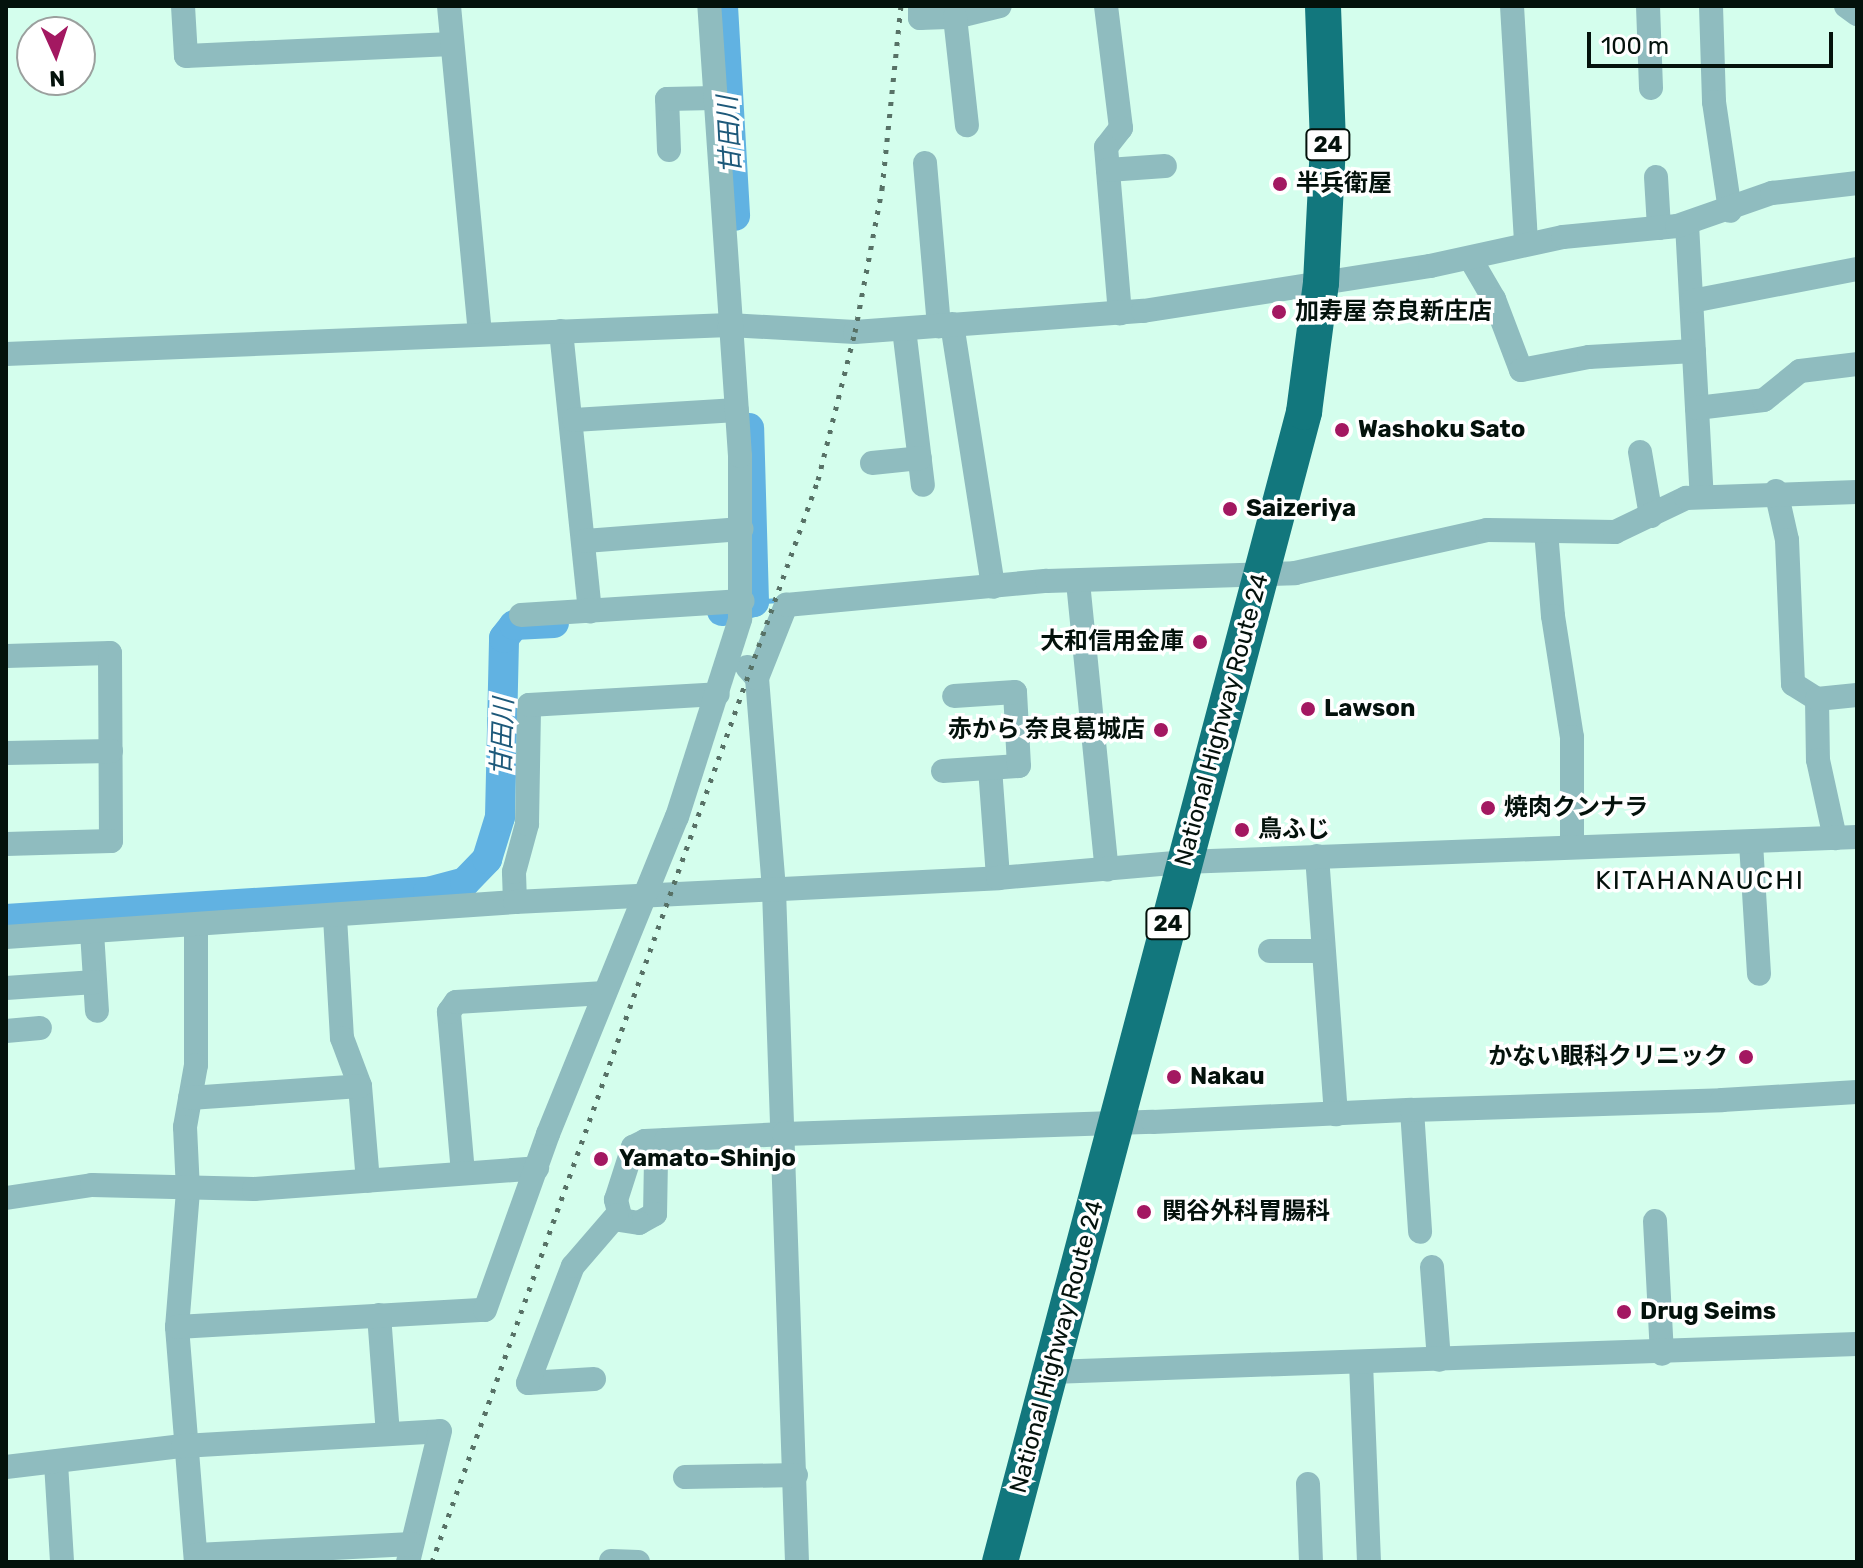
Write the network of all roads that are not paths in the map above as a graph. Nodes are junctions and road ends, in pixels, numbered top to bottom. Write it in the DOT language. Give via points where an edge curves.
graph roads {
  1 [pos="183,6"];
  2 [pos="449,6"];
  3 [pos="709,6"];
  4 [pos="920,6"];
  5 [pos="1000,6"];
  6 [pos="1106,6"];
  7 [pos="1323,6"];
  8 [pos="1345,6"];
  9 [pos="1512,6"];
  10 [pos="1648,6"];
  11 [pos="1711,6"];
  12 [pos="1846,6"];
  13 [pos="1857,14"];
  14 [pos="955,17"];
  15 [pos="452,44"];
  16 [pos="1651,88"];
  17 [pos="714,98"];
  18 [pos="967,125"];
  19 [pos="669,150"];
  20 [pos="925,163"];
  21 [pos="1165,166"];
  22 [pos="1108,170"];
  23 [pos="1656,177"];
  24 [pos="1857,183"];
  25 [pos="1730,211"];
  26 [pos="1687,224"];
  27 [pos="1659,228"];
  28 [pos="1526,243"];
  29 [pos="1470,258"];
  30 [pos="1857,269"];
  31 [pos="1321,283"];
  32 [pos="1692,301"];
  33 [pos="1120,313"];
  34 [pos="729,325"];
  35 [pos="946,325"];
  36 [pos="904,329"];
  37 [pos="561,331"];
  38 [pos="480,334"];
  39 [pos="1694,351"];
  40 [pos="6,354"];
  41 [pos="1857,364"];
  42 [pos="1697,408"];
  43 [pos="737,410"];
  44 [pos="574,420"];
  45 [pos="1640,452"];
  46 [pos="920,458"];
  47 [pos="872,463"];
  48 [pos="923,485"];
  49 [pos="1776,491"];
  50 [pos="1857,492"];
  51 [pos="1702,497"];
  52 [pos="1651,516"];
  53 [pos="742,529"];
  54 [pos="1546,531"];
  55 [pos="585,541"];
  56 [pos="1260,576"];
  57 [pos="992,580"];
  58 [pos="1078,582"];
  59 [pos="742,610"];
  60 [pos="590,612"];
  61 [pos="521,615"];
  62 [pos="732,650"];
  63 [pos="6,656"];
  64 [pos="757,678"];
  65 [pos="718,694"];
  66 [pos="1857,695"];
  67 [pos="954,696"];
  68 [pos="1817,699"];
  69 [pos="111,751"];
  70 [pos="6,753"];
  71 [pos="990,768"];
  72 [pos="943,771"];
  73 [pos="1846,838"];
  74 [pos="1751,843"];
  75 [pos="6,844"];
  76 [pos="1572,847"];
  77 [pos="1317,856"];
  78 [pos="1183,862"];
  79 [pos="1107,870"];
  80 [pos="998,878"];
  81 [pos="774,890"];
  82 [pos="643,896"];
  83 [pos="515,902"];
  84 [pos="335,917"];
  85 [pos="196,927"];
  86 [pos="92,932"];
  87 [pos="6,937"];
  88 [pos="1270,951"];
  89 [pos="1322,951"];
  90 [pos="1759,974"];
  91 [pos="95,982"];
  92 [pos="6,988"];
  93 [pos="605,993"];
  94 [pos="97,1011"];
  95 [pos="40,1028"];
  96 [pos="6,1031"];
  97 [pos="360,1086"];
  98 [pos="1857,1092"];
  99 [pos="190,1098"];
  100 [pos="1412,1110"];
  101 [pos="1336,1114"];
  102 [pos="1117,1123"];
  103 [pos="784,1134"];
  104 [pos="666,1140"];
  105 [pos="537,1168"];
  106 [pos="463,1173"];
  107 [pos="368,1181"];
  108 [pos="188,1191"];
  109 [pos="6,1198"];
  110 [pos="617,1215"];
  111 [pos="1655,1221"];
  112 [pos="1420,1232"];
  113 [pos="1432,1267"];
  114 [pos="379,1315"];
  115 [pos="177,1327"];
  116 [pos="1857,1344"];
  117 [pos="1662,1354"];
  118 [pos="1439,1360"];
  119 [pos="1361,1363"];
  120 [pos="1051,1372"];
  121 [pos="594,1379"];
  122 [pos="388,1434"];
  123 [pos="183,1446"];
  124 [pos="56,1463"];
  125 [pos="6,1467"];
  126 [pos="796,1475"];
  127 [pos="685,1477"];
  128 [pos="1308,1484"];
  129 [pos="410,1553"];
  130 [pos="196,1559"];
  131 [pos="611,1561"];
  132 [pos="62,1562"];
  133 [pos="638,1562"];
  134 [pos="797,1562"];
  135 [pos="1000,1562"];
  136 [pos="1311,1562"];
  137 [pos="1369,1562"];
  1 -- 15 [label="street" via="186,56"];
  2 -- 15 [label="street"];
  3 -- 17 [label="street"];
  4 -- 14 [label="street" via="920,18"];
  5 -- 14 [label="street"];
  6 -- 22 [label="street" via="1121,128 1106,147"];
  7 -- 8 [label="street"];
  7 -- 31 [label="highway, National Highway Route 24 / 24" via="1328,143"];
  9 -- 28 [label="street"];
  10 -- 16 [label="street"];
  11 -- 25 [label="street" via="1715,113"];
  12 -- 13 [label="street"];
  14 -- 18 [label="street"];
  15 -- 38 [label="street"];
  17 -- 19 [label="street" via="667,99"];
  17 -- 34 [label="street"];
  20 -- 35 [label="street"];
  21 -- 22 [label="street"];
  22 -- 33 [label="street"];
  23 -- 27 [label="street"];
  24 -- 25 [label="street" via="1772,193"];
  25 -- 26 [label="street"];
  26 -- 27 [label="street"];
  26 -- 32 [label="street"];
  27 -- 28 [label="street"];
  28 -- 29 [label="street"];
  29 -- 31 [label="street"];
  29 -- 39 [label="street" via="1494,299 1521,370 1589,357"];
  30 -- 32 [label="street"];
  31 -- 33 [label="street"];
  31 -- 56 [label="highway, National Highway Route 24 / 24" via="1304,412"];
  32 -- 39 [label="street"];
  33 -- 35 [label="street"];
  34 -- 36 [label="street" via="855,332"];
  34 -- 37 [label="street"];
  34 -- 43 [label="street"];
  35 -- 36 [label="street"];
  35 -- 57 [label="street"];
  36 -- 46 [label="street"];
  37 -- 38 [label="street"];
  37 -- 44 [label="street"];
  38 -- 40 [label="street"];
  39 -- 42 [label="street"];
  41 -- 42 [label="street" via="1800,371 1764,400"];
  42 -- 51 [label="street"];
  43 -- 44 [label="street"];
  43 -- 53 [label="street"];
  44 -- 55 [label="street"];
  45 -- 52 [label="street"];
  46 -- 47 [label="street"];
  46 -- 48 [label="street"];
  49 -- 50 [label="street"];
  49 -- 51 [label="street"];
  49 -- 68 [label="street" via="1787,540 1793,684"];
  51 -- 52 [label="street" via="1674,501"];
  52 -- 54 [label="street" via="1615,532"];
  53 -- 55 [label="street"];
  53 -- 59 [label="street"];
  54 -- 56 [label="street" via="1487,530 1357,563"];
  54 -- 76 [label="street" via="1572,737"];
  55 -- 60 [label="street"];
  56 -- 58 [label="street" via="1201,573"];
  56 -- 78 [label="highway, National Highway Route 24 / 24"];
  57 -- 58 [label="street"];
  57 -- 64 [label="street" via="786,605"];
  58 -- 79 [label="street"];
  59 -- 60 [label="street"];
  59 -- 62 [label="street"];
  60 -- 61 [label="street"];
  62 -- 64 [label="street"];
  62 -- 65 [label="street"];
  63 -- 69 [label="street" via="110,653"];
  64 -- 81 [label="street"];
  65 -- 82 [label="street" via="677,817"];
  65 -- 83 [label="street" via="529,705 527,824 514,872"];
  66 -- 68 [label="street"];
  67 -- 71 [label="street" via="1015,692 1019,766"];
  68 -- 73 [label="street" via="1818,760"];
  69 -- 70 [label="street"];
  69 -- 75 [label="street" via="111,841"];
  71 -- 72 [label="street"];
  71 -- 80 [label="street"];
  73 -- 74 [label="street"];
  74 -- 76 [label="street"];
  74 -- 90 [label="street"];
  76 -- 77 [label="street"];
  77 -- 78 [label="street"];
  77 -- 89 [label="street"];
  78 -- 79 [label="street"];
  78 -- 102 [label="highway, National Highway Route 24 / 24"];
  79 -- 80 [label="street"];
  80 -- 81 [label="street"];
  81 -- 82 [label="street"];
  81 -- 103 [label="street"];
  82 -- 83 [label="street"];
  82 -- 93 [label="street"];
  83 -- 84 [label="street"];
  84 -- 85 [label="street"];
  84 -- 97 [label="street" via="342,1038"];
  85 -- 86 [label="street"];
  85 -- 99 [label="street" via="196,1065"];
  86 -- 87 [label="street"];
  86 -- 91 [label="street"];
  88 -- 89 [label="street"];
  89 -- 101 [label="street"];
  91 -- 92 [label="street"];
  91 -- 94 [label="street"];
  93 -- 105 [label="street"];
  93 -- 106 [label="street" via="456,1002 449,1012"];
  95 -- 96 [label="street"];
  97 -- 99 [label="street"];
  97 -- 107 [label="street"];
  98 -- 100 [label="street"];
  99 -- 108 [label="street" via="185,1127"];
  100 -- 101 [label="street"];
  100 -- 112 [label="street"];
  101 -- 102 [label="street"];
  102 -- 103 [label="street"];
  102 -- 120 [label="highway, National Highway Route 24 / 24"];
  103 -- 104 [label="street"];
  103 -- 126 [label="street"];
  104 -- 110 [label="street" via="633,1147 616,1200"];
  104 -- 110 [label="street" via="656,1159 655,1214 629,1223"];
  105 -- 106 [label="street"];
  105 -- 114 [label="street" via="485,1310"];
  106 -- 107 [label="street"];
  107 -- 108 [label="street"];
  108 -- 109 [label="street" via="92,1185"];
  108 -- 115 [label="street"];
  110 -- 121 [label="street" via="573,1266 528,1383"];
  111 -- 117 [label="street"];
  113 -- 118 [label="street"];
  114 -- 115 [label="street"];
  114 -- 122 [label="street"];
  115 -- 123 [label="street"];
  116 -- 117 [label="street"];
  117 -- 118 [label="street"];
  118 -- 119 [label="street"];
  119 -- 120 [label="street"];
  119 -- 137 [label="street"];
  120 -- 135 [label="highway, National Highway Route 24 / 24"];
  122 -- 123 [label="street"];
  122 -- 129 [label="street" via="440,1431"];
  123 -- 124 [label="street"];
  123 -- 130 [label="street"];
  124 -- 125 [label="street"];
  124 -- 132 [label="street"];
  126 -- 127 [label="street"];
  126 -- 134 [label="street"];
  128 -- 136 [label="street"];
  129 -- 130 [label="street"];
  131 -- 133 [label="street"];
}
